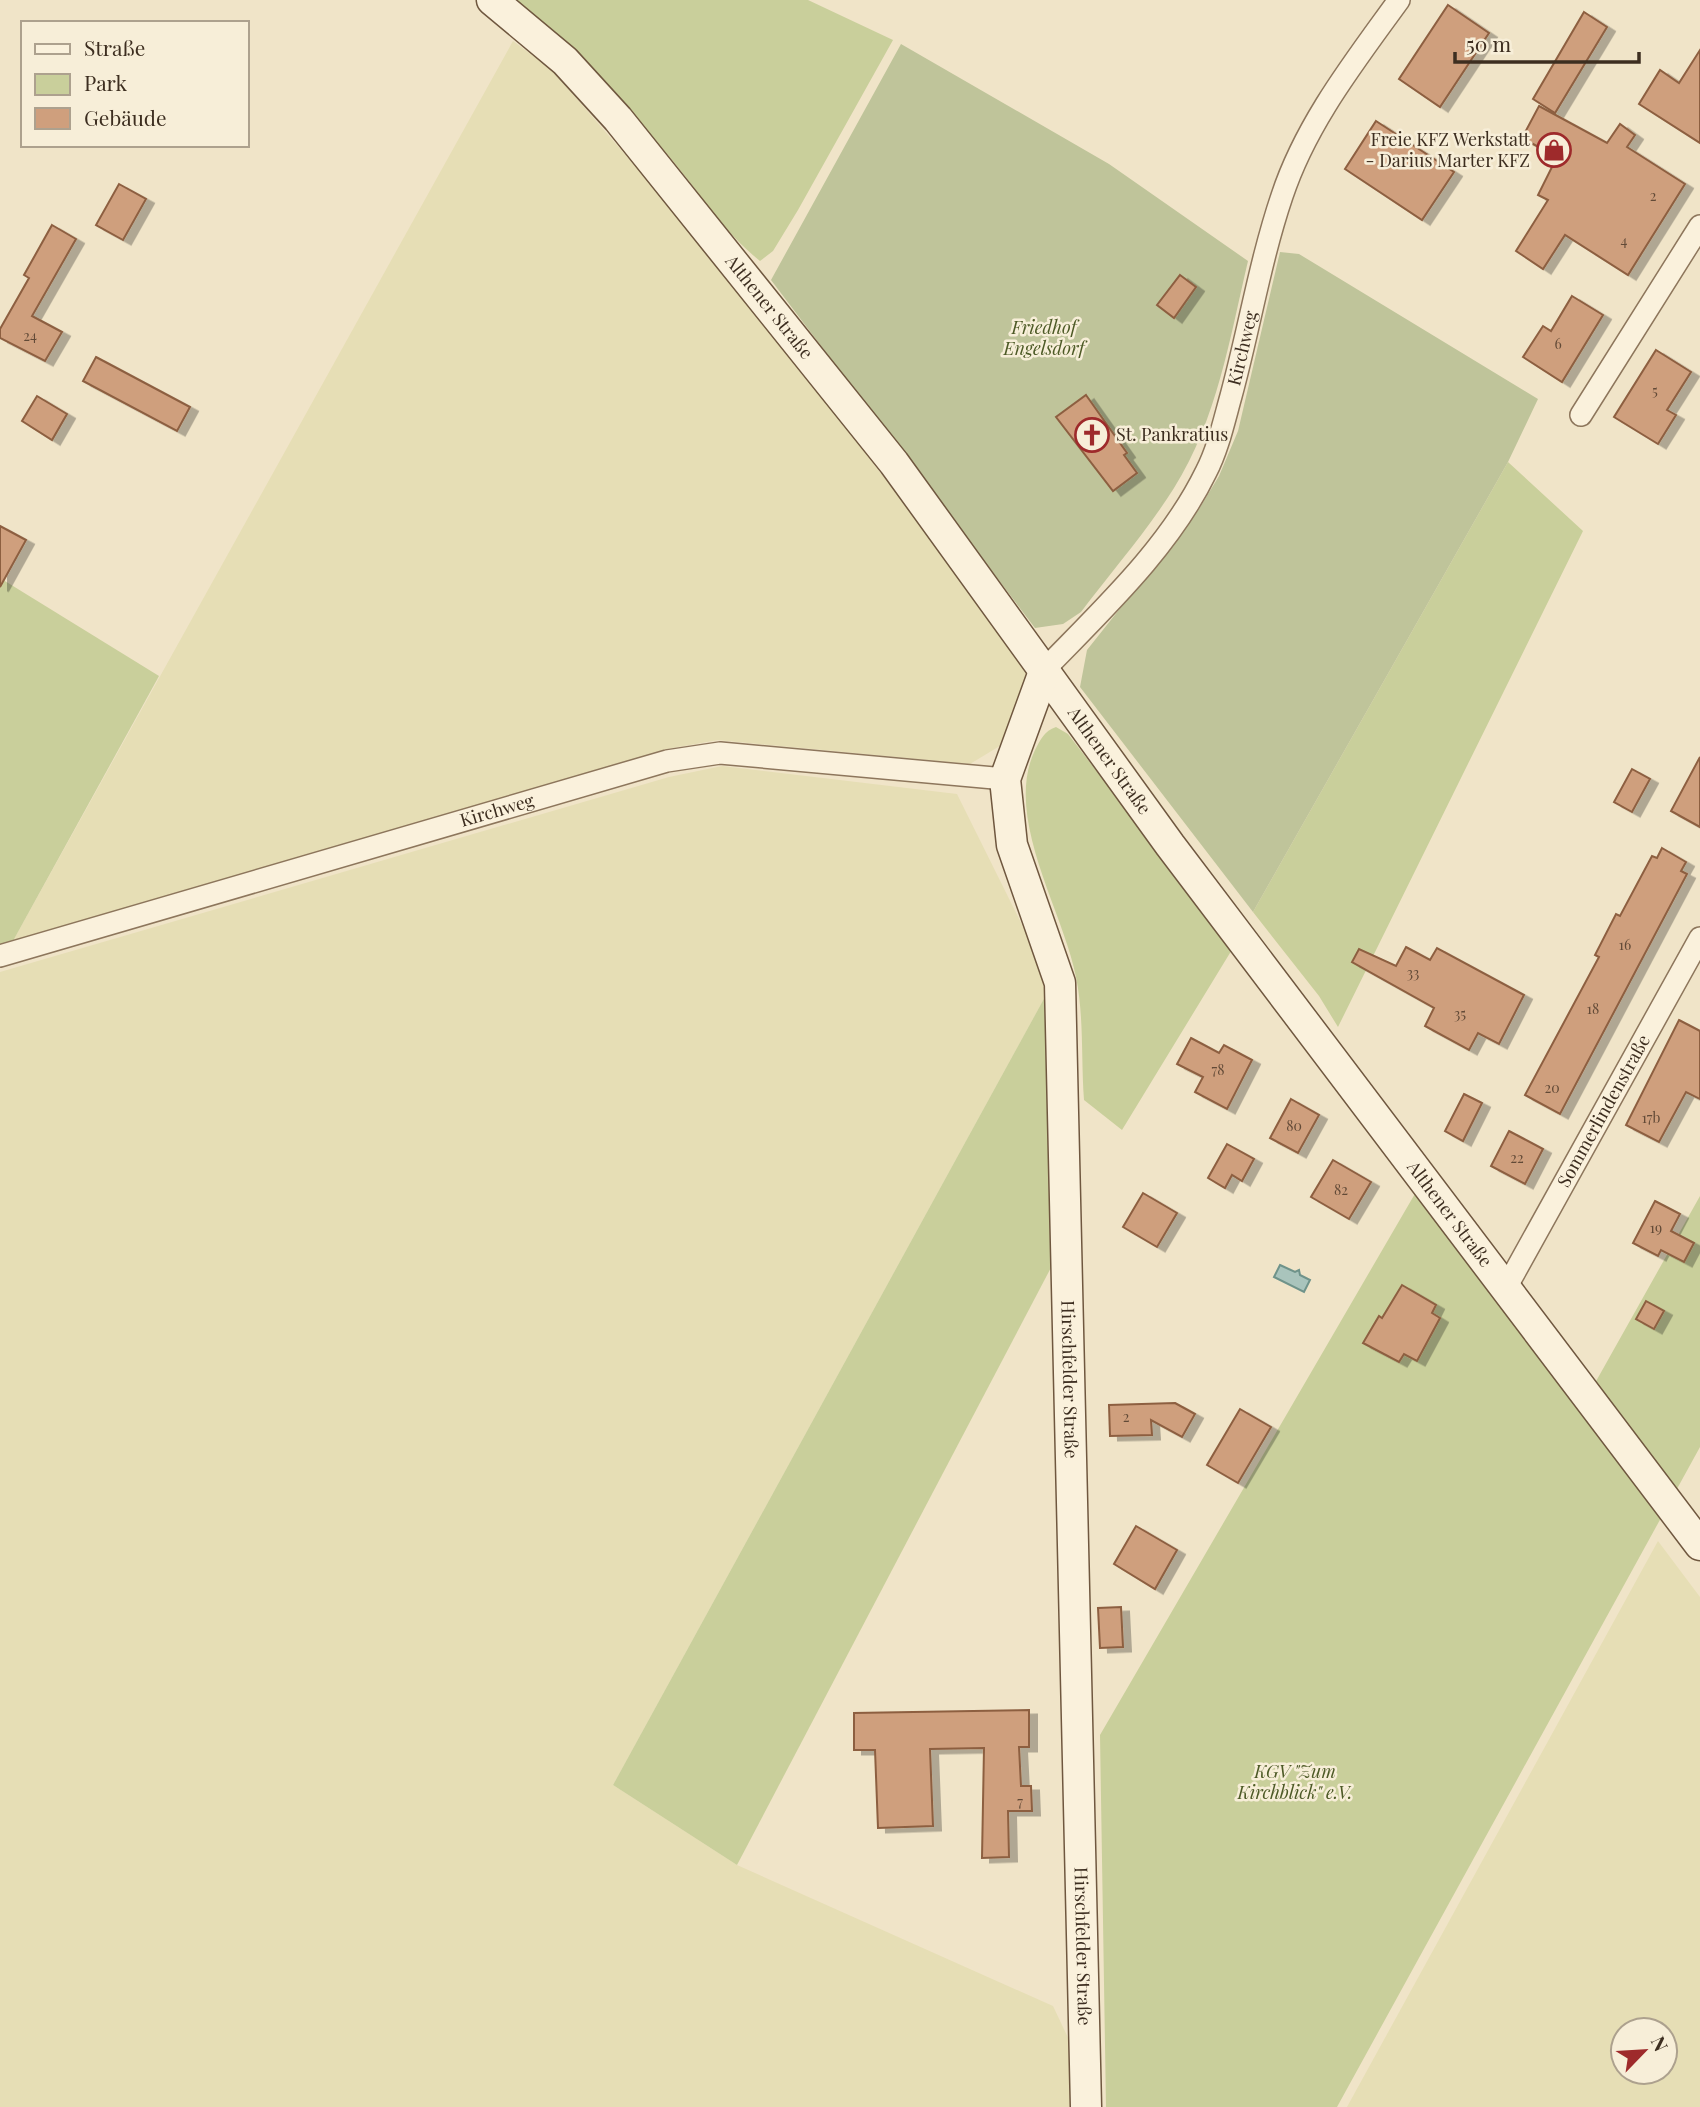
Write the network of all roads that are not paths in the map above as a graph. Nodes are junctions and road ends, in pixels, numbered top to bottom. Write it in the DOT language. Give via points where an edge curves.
graph roads {
  1 [pos="492,0"];
  2 [pos="1399,0"];
  3 [pos="1700,226"];
  4 [pos="1581,415"];
  5 [pos="1045,669"];
  6 [pos="1005,779"];
  7 [pos="1700,938"];
  8 [pos="0,956"];
  9 [pos="1507,1286"];
  10 [pos="1700,1545"];
  11 [pos="1086,2107"];
  1 -- 5 [label="main road, Althener Straße" via="565,61 618,119 894,463"];
  2 -- 5 [label="street, Kirchweg" via="1340,80 1283,193 1207,471 1163,538"];
  3 -- 4 [label="street"];
  5 -- 6 [label="main road, Hirschfelder Straße"];
  5 -- 9 [label="main road, Althener Straße" via="1170,845"];
  6 -- 8 [label="street, Kirchweg" via="720,753 667,761"];
  6 -- 11 [label="main road, Hirschfelder Straße" via="1012,845 1060,983"];
  7 -- 9 [label="street, Sommerlindenstraße"];
  9 -- 10 [label="main road, Althener Straße"];
}
